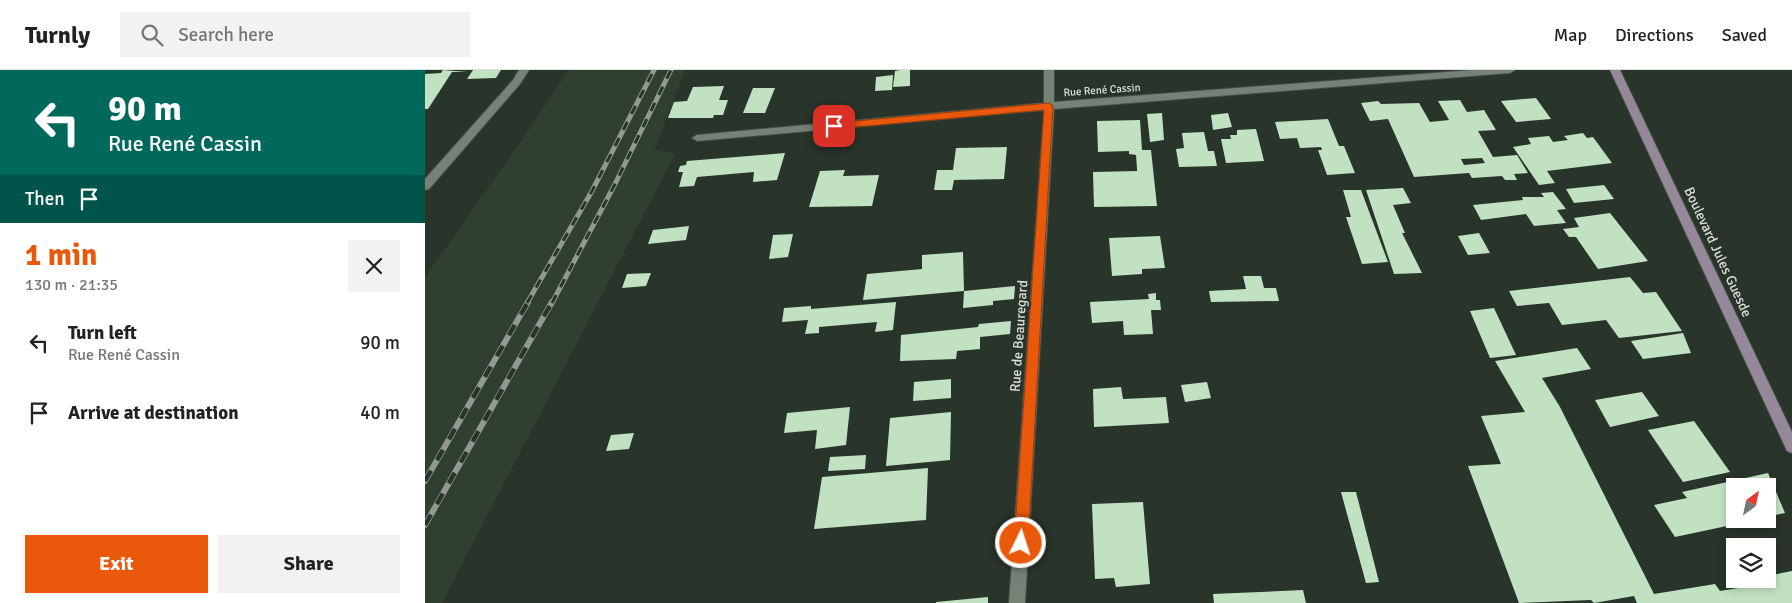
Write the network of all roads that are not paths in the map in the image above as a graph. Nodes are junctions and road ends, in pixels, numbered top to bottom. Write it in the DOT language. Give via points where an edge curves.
graph roads {
  1 [pos="524,70"];
  2 [pos="1049,70"];
  3 [pos="1510,70"];
  4 [pos="1615,70"];
  5 [pos="1049,106"];
  6 [pos="697,138"];
  7 [pos="440,168"];
  8 [pos="425,170"];
  9 [pos="425,186"];
  10 [pos="1792,446"];
  11 [pos="1017,603"];
  1 -- 7 [label="street"];
  2 -- 5 [label="street, Rue de Beauregard"];
  3 -- 5 [label="street, Rue René Cassin"];
  4 -- 10 [label="street, Boulevard Jules Guesde"];
  5 -- 6 [label="street, Rue René Cassin"];
  5 -- 11 [label="street, Rue de Beauregard"];
  7 -- 8 [label="street"];
  7 -- 9 [label="street"];
}
